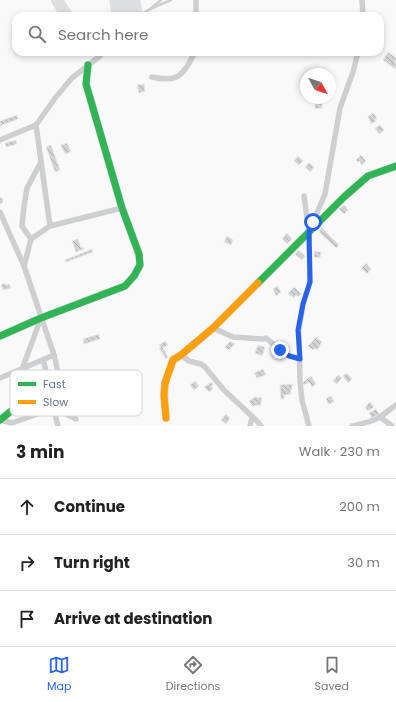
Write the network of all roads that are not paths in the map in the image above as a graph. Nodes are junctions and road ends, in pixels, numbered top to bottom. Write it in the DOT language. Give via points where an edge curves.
graph roads {
  1 [pos="160,0"];
  2 [pos="171,0"];
  3 [pos="196,0"];
  4 [pos="362,0"];
  5 [pos="150,9"];
  6 [pos="145,12"];
  7 [pos="196,12"];
  8 [pos="364,12"];
  9 [pos="100,56"];
  10 [pos="193,56"];
  11 [pos="357,56"];
  12 [pos="88,65"];
  13 [pos="152,77"];
  14 [pos="36,125"];
  15 [pos="0,140"];
  16 [pos="41,164"];
  17 [pos="396,166"];
  18 [pos="304,196"];
  19 [pos="122,208"];
  20 [pos="0,212"];
  21 [pos="50,226"];
  22 [pos="309,232"];
  23 [pos="31,239"];
  24 [pos="24,266"];
  25 [pos="41,318"];
  26 [pos="213,328"];
  27 [pos="0,336"];
  28 [pos="54,355"];
  29 [pos="180,355"];
  30 [pos="300,359"];
  31 [pos="43,360"];
  32 [pos="23,368"];
  33 [pos="18,370"];
  34 [pos="46,370"];
  35 [pos="57,370"];
  36 [pos="10,374"];
  37 [pos="0,378"];
  38 [pos="396,405"];
  39 [pos="10,412"];
  40 [pos="31,416"];
  41 [pos="55,416"];
  42 [pos="70,416"];
  43 [pos="252,417"];
  44 [pos="380,417"];
  45 [pos="166,418"];
  46 [pos="76,419"];
  47 [pos="0,420"];
  48 [pos="58,426"];
  49 [pos="250,426"];
  50 [pos="261,426"];
  51 [pos="309,426"];
  52 [pos="352,426"];
  53 [pos="392,426"];
  1 -- 5 [label="lane"];
  2 -- 5 [label="lane"];
  3 -- 7 [label="street"];
  4 -- 8 [label="street"];
  5 -- 6 [label="lane"];
  9 -- 12 [label="street"];
  10 -- 13 [label="street" via="179,76 164,80"];
  11 -- 22 [label="street" via="340,108 325,194"];
  12 -- 14 [label="street" via="72,78"];
  12 -- 19 [label="street" via="86,84"];
  14 -- 15 [label="street"];
  14 -- 16 [label="street"];
  16 -- 21 [label="street"];
  16 -- 23 [label="street" via="27,188 24,206 22,226"];
  17 -- 22 [label="street" via="368,176"];
  18 -- 22 [label="street"];
  19 -- 21 [label="street"];
  19 -- 25 [label="street" via="139,254 140,265 134,276 125,286"];
  20 -- 24 [label="street"];
  21 -- 23 [label="street"];
  22 -- 26 [label="street"];
  22 -- 30 [label="street" via="310,282 298,330"];
  23 -- 24 [label="street"];
  24 -- 25 [label="street"];
  25 -- 27 [label="street"];
  25 -- 28 [label="street"];
  25 -- 32 [label="street"];
  26 -- 29 [label="street"];
  26 -- 30 [label="street" via="233,337 266,338 285,354"];
  28 -- 31 [label="street"];
  28 -- 35 [label="street"];
  29 -- 43 [label="street" via="189,362 205,367"];
  29 -- 45 [label="street" via="173,360 165,383"];
  30 -- 51 [label="street" via="302,400"];
  31 -- 32 [label="street"];
  31 -- 34 [label="street"];
  32 -- 33 [label="street"];
  36 -- 37 [label="street"];
  38 -- 44 [label="street"];
  39 -- 47 [label="street"];
  40 -- 47 [label="street" via="12,423"];
  41 -- 48 [label="street"];
  42 -- 46 [label="street"];
  43 -- 49 [label="street"];
  43 -- 50 [label="street"];
  44 -- 52 [label="street"];
  44 -- 53 [label="street"];
}
